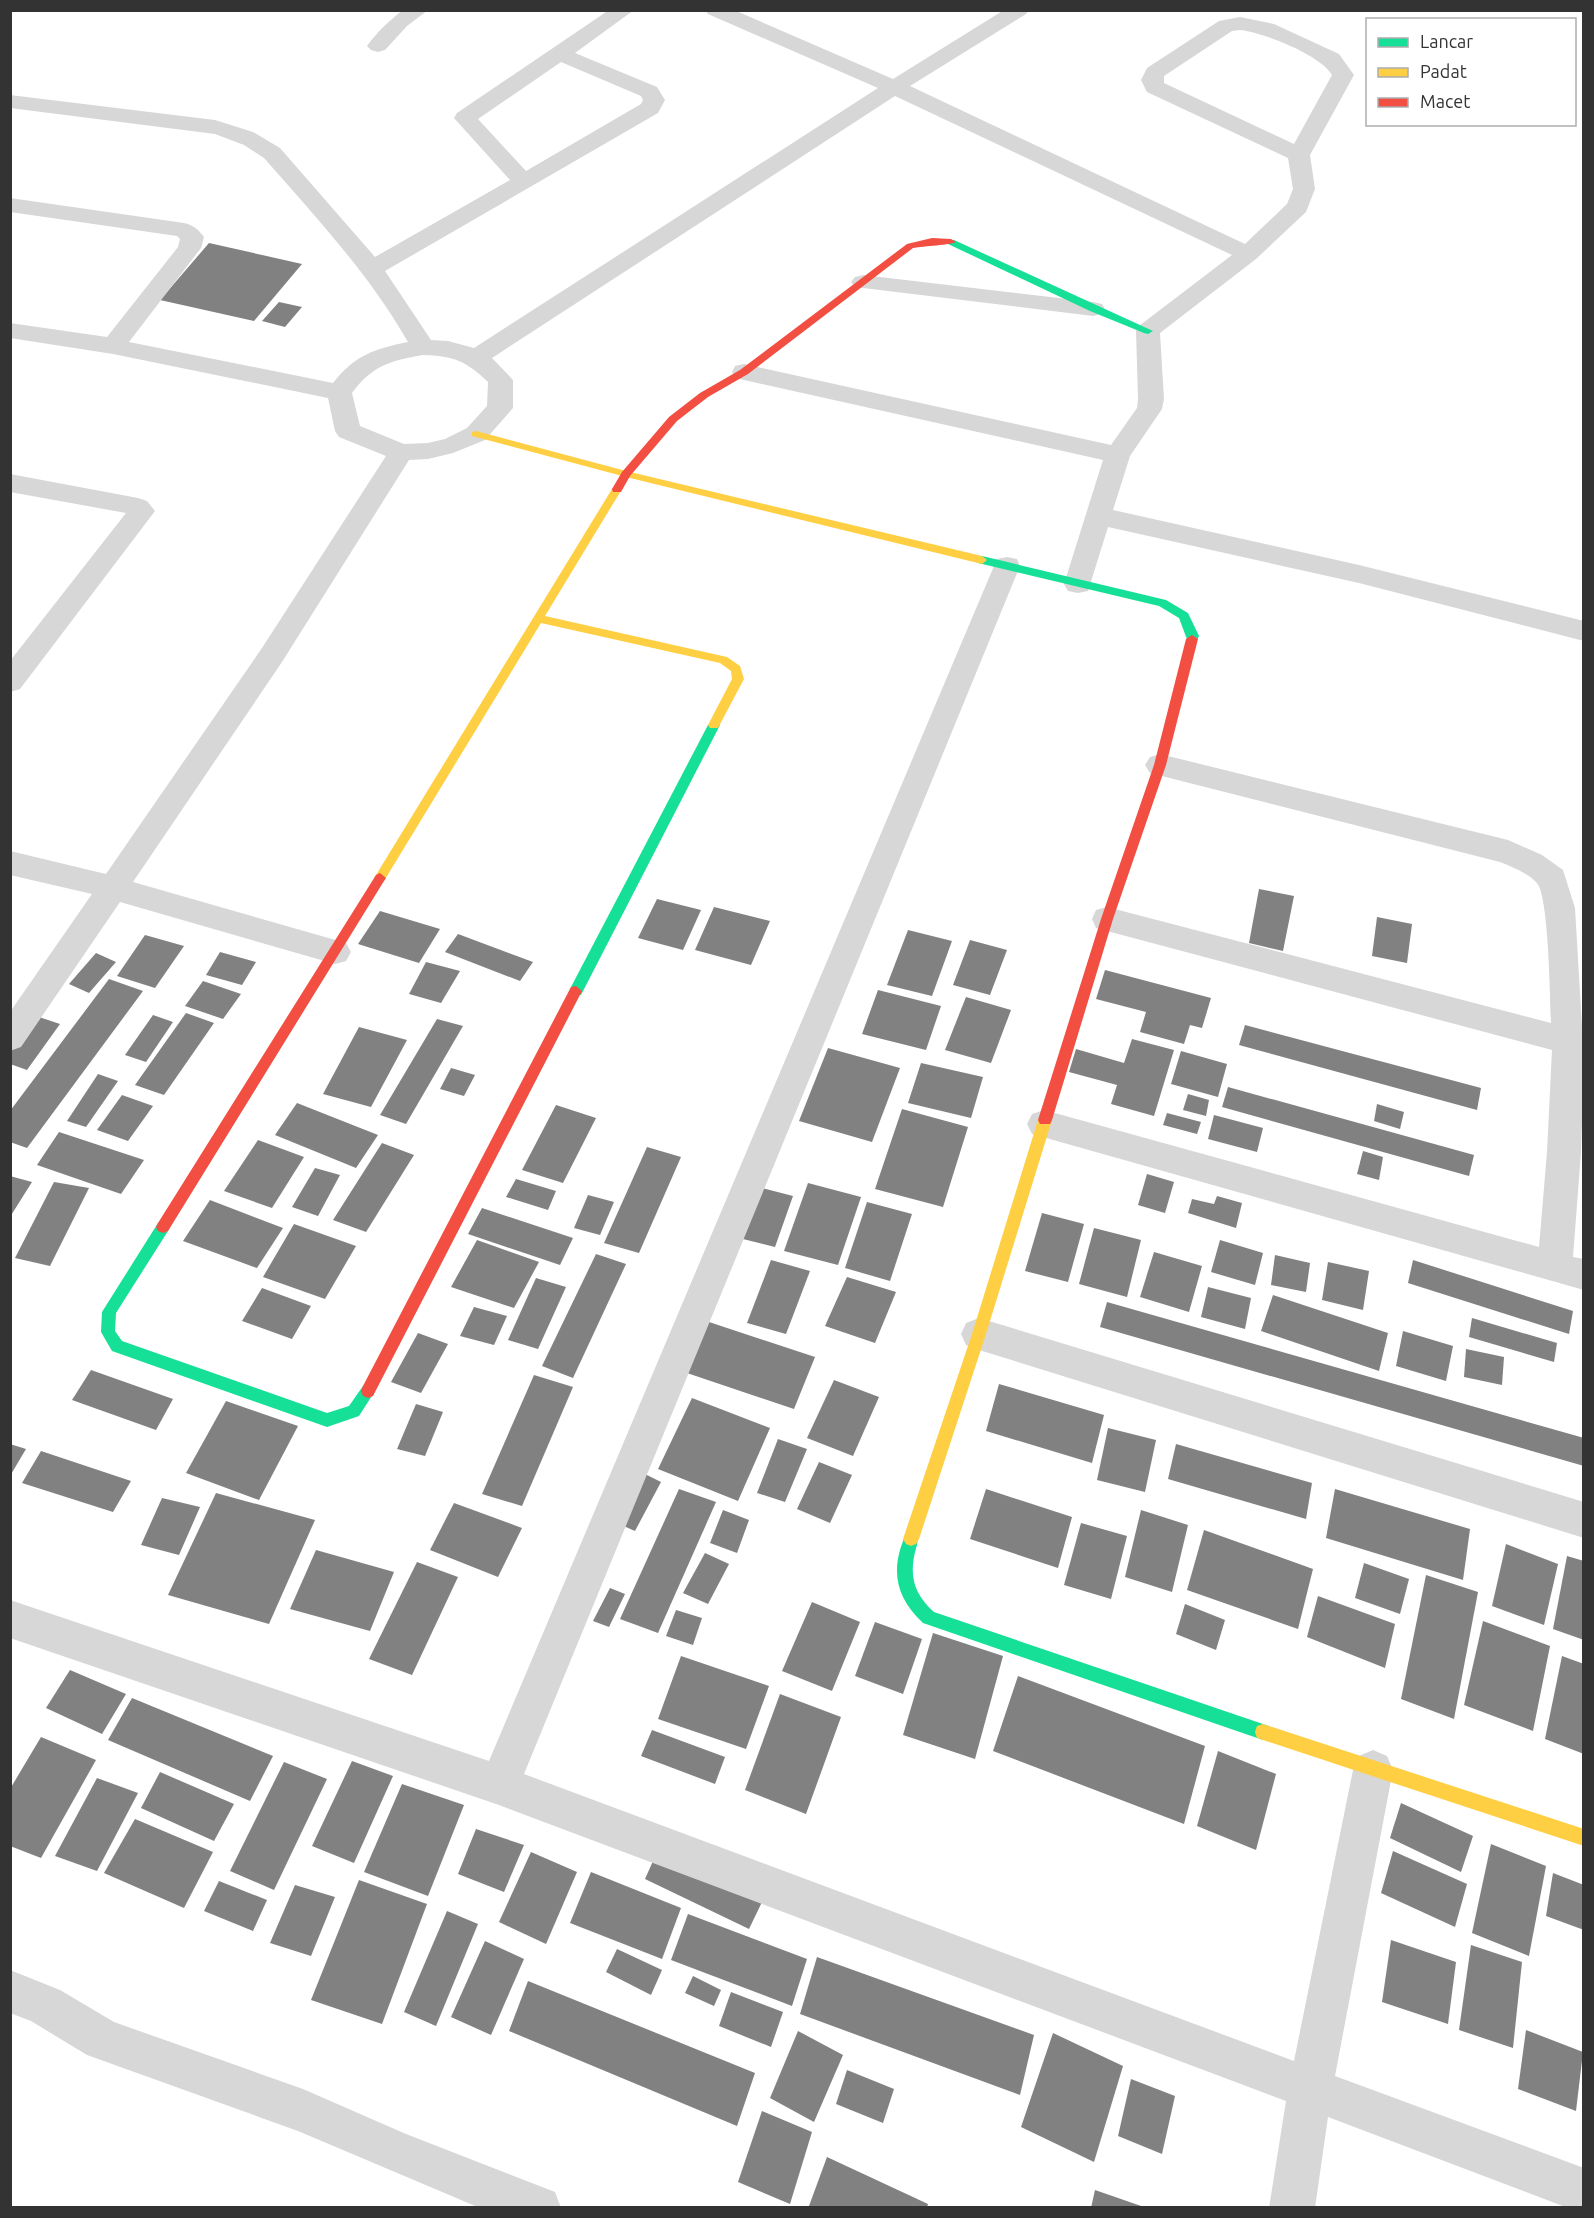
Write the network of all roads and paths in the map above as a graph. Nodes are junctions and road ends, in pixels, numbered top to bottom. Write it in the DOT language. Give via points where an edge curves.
graph roads {
  1 [pos="418,10"];
  2 [pos="624,10"];
  3 [pos="715,10"];
  4 [pos="1019,10"];
  5 [pos="378,46"];
  6 [pos="559,54"];
  7 [pos="894,87"];
  8 [pos="10,102"];
  9 [pos="1299,155"];
  10 [pos="524,182"];
  11 [pos="10,205"];
  12 [pos="1248,254"];
  13 [pos="373,268"];
  14 [pos="863,282"];
  15 [pos="1093,309"];
  16 [pos="10,330"];
  17 [pos="1148,331"];
  18 [pos="113,345"];
  19 [pos="423,347"];
  20 [pos="477,357"];
  21 [pos="744,372"];
  22 [pos="339,392"];
  23 [pos="476,434"];
  24 [pos="401,452"];
  25 [pos="1117,455"];
  26 [pos="626,474"];
  27 [pos="10,483"];
  28 [pos="1099,516"];
  29 [pos="1007,566"];
  30 [pos="1078,584"];
  31 [pos="539,618"];
  32 [pos="1584,631"];
  33 [pos="10,682"];
  34 [pos="1160,765"];
  35 [pos="10,863"];
  36 [pos="114,888"];
  37 [pos="1107,919"];
  38 [pos="335,952"];
  39 [pos="10,1038"];
  40 [pos="1568,1041"];
  41 [pos="1044,1124"];
  42 [pos="1569,1271"];
  43 [pos="979,1334"];
  44 [pos="1584,1520"];
  45 [pos="10,1619"];
  46 [pos="1373,1770"];
  47 [pos="499,1785"];
  48 [pos="1584,1838"];
  49 [pos="10,1991"];
  50 [pos="1310,2090"];
  51 [pos="1584,2191"];
  52 [pos="538,2208"];
  53 [pos="1292,2208"];
  1 -- 5 [label="street" via="400,22"];
  2 -- 6 [label="street"];
  3 -- 7 [label="street"];
  4 -- 7 [label="street"];
  6 -- 10 [label="street" via="465,118"];
  6 -- 10 [label="street" via="649,92 654,100 650,108"];
  7 -- 12 [label="street"];
  7 -- 20 [label="street"];
  8 -- 13 [label="street" via="223,129 261,144"];
  9 -- 9 [label="street" via="1155,87 1155,73 1226,24 1238,22 1259,26 1331,59 1342,75"];
  9 -- 12 [label="street" via="1304,189 1298,207"];
  10 -- 13 [label="street"];
  11 -- 18 [label="street" via="184,231 192,237 189,248"];
  12 -- 17 [label="street"];
  13 -- 19 [label="street"];
  14 -- 15 [label="street"];
  14 -- 15 [label="street" via="910,246 941,239"];
  14 -- 21 [label="street"];
  15 -- 17 [label="street"];
  16 -- 18 [label="street"];
  17 -- 25 [label="street" via="1149,409"];
  18 -- 22 [label="street"];
  19 -- 20 [label="street"];
  19 -- 22 [label="street" via="387,354 356,370"];
  20 -- 23 [label="street" via="501,380 500,408"];
  21 -- 25 [label="street"];
  21 -- 26 [label="street" via="673,419"];
  22 -- 24 [label="street" via="348,431"];
  23 -- 24 [label="street" via="453,445"];
  23 -- 26 [label="street"];
  24 -- 36 [label="street" via="272,655"];
  25 -- 28 [label="street"];
  26 -- 29 [label="street"];
  26 -- 31 [label="street"];
  27 -- 33 [label="street" via="138,507 142,511"];
  28 -- 30 [label="street"];
  28 -- 32 [label="street" via="1359,574"];
  29 -- 30 [label="street"];
  29 -- 47 [label="street"];
  30 -- 34 [label="street" via="1162,603 1184,616 1193,636"];
  31 -- 38 [label="street"];
  31 -- 38 [label="street" via="723,660 736,669 738,679 358,1410 327,1420 117,1346 108,1332 110,1312"];
  34 -- 37 [label="street"];
  34 -- 40 [label="street" via="1508,852 1531,863 1552,878 1560,908"];
  35 -- 36 [label="street"];
  36 -- 38 [label="street"];
  36 -- 39 [label="street"];
  37 -- 40 [label="street"];
  37 -- 41 [label="street"];
  40 -- 42 [label="street" via="1564,1152"];
  41 -- 42 [label="street"];
  41 -- 43 [label="street"];
  43 -- 44 [label="street"];
  43 -- 46 [label="street" via="905,1558 906,1594 918,1610 929,1618"];
  45 -- 47 [label="street"];
  46 -- 48 [label="street"];
  46 -- 50 [label="street"];
  47 -- 50 [label="street"];
  49 -- 52 [label="street" via="45,2005 102,2040 303,2111"];
  50 -- 51 [label="street"];
  50 -- 53 [label="street"];
}
